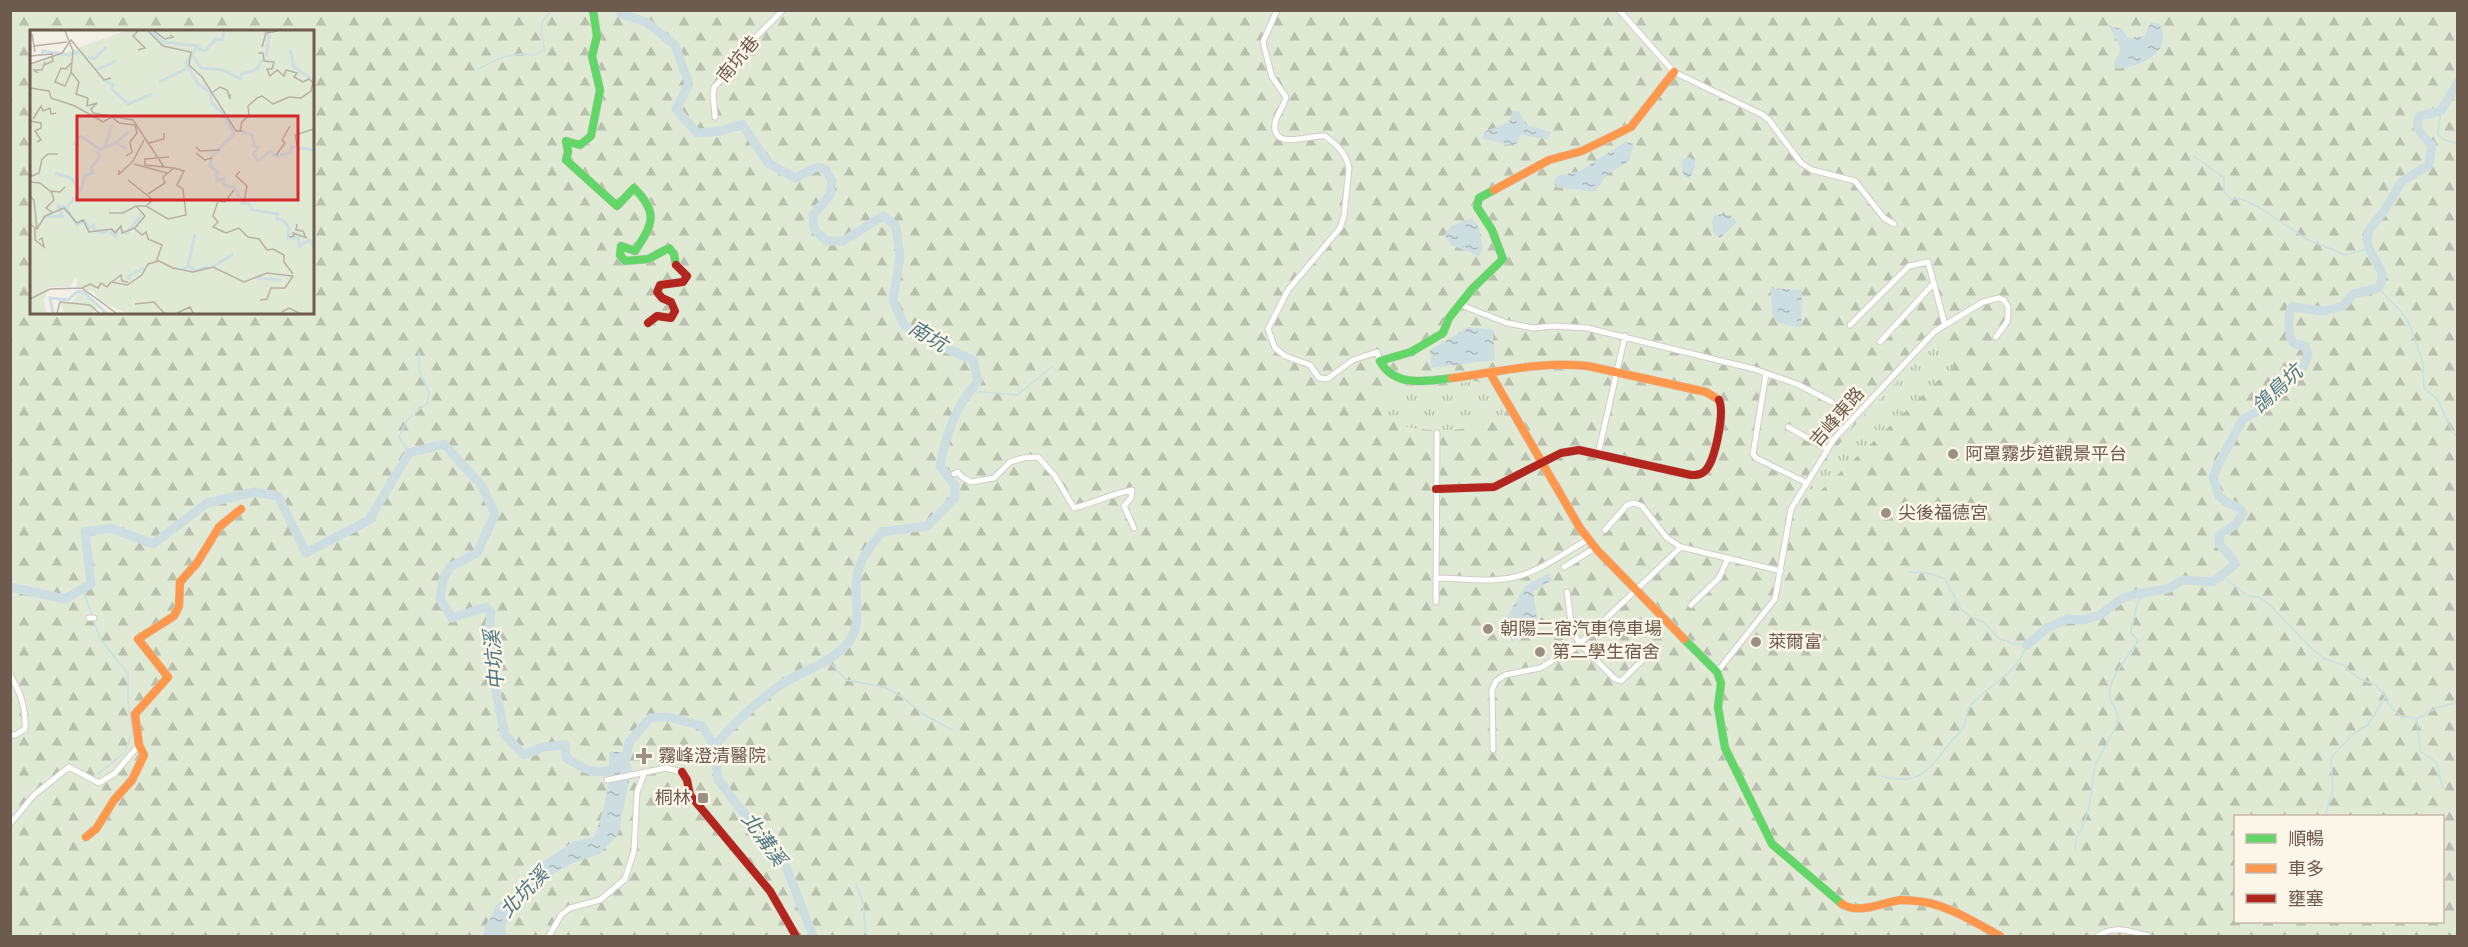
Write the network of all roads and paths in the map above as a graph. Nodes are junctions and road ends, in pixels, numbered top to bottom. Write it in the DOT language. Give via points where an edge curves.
graph roads {
  1 [pos="593,10"];
  2 [pos="783,10"];
  3 [pos="1277,10"];
  4 [pos="1619,10"];
  5 [pos="1674,72"];
  6 [pos="715,117"];
  7 [pos="1894,224"];
  8 [pos="1934,283"];
  9 [pos="1461,304"];
  10 [pos="648,323"];
  11 [pos="1850,325"];
  12 [pos="1946,325"];
  13 [pos="1625,336"];
  14 [pos="1996,337"];
  15 [pos="1880,342"];
  16 [pos="1380,361"];
  17 [pos="1616,372"];
  18 [pos="1490,373"];
  19 [pos="1766,374"];
  20 [pos="1832,402"];
  21 [pos="1788,427"];
  22 [pos="1437,433"];
  23 [pos="1827,449"];
  24 [pos="1598,454"];
  25 [pos="1541,462"];
  26 [pos="954,474"];
  27 [pos="1805,482"];
  28 [pos="1436,489"];
  29 [pos="242,509"];
  30 [pos="1134,528"];
  31 [pos="1605,530"];
  32 [pos="1589,539"];
  33 [pos="1681,547"];
  34 [pos="1597,550"];
  35 [pos="1728,558"];
  36 [pos="1564,567"];
  37 [pos="1781,571"];
  38 [pos="1436,578"];
  39 [pos="1636,589"];
  40 [pos="1567,592"];
  41 [pos="1436,602"];
  42 [pos="1691,605"];
  43 [pos="1580,644"];
  44 [pos="1656,647"];
  45 [pos="1717,672"];
  46 [pos="10,675"];
  47 [pos="10,735"];
  48 [pos="139,745"];
  49 [pos="1493,750"];
  50 [pos="682,772"];
  51 [pos="640,774"];
  52 [pos="607,780"];
  53 [pos="10,824"];
  54 [pos="86,837"];
  55 [pos="549,936"];
  56 [pos="796,936"];
  57 [pos="2000,936"];
  58 [pos="2098,936"];
  59 [pos="2148,936"];
  1 -- 10 [label="street" via="597,36 592,56 600,90 591,136 580,145 566,141 566,160 617,206 634,188 642,195 652,214 652,226 635,251 621,246 620,255 625,261 638,262 669,248 679,271 687,276 683,282 660,285 657,292 671,302 675,311 671,318 657,316"];
  2 -- 6 [label="street, 南坑巷" via="714,87"];
  3 -- 16 [label="street" via="1263,42 1272,77 1286,97 1275,123 1276,132 1290,141 1325,136 1337,145 1349,168 1340,228 1288,290 1268,329 1275,348 1310,365 1319,378 1328,379 1353,360 1377,352"];
  4 -- 5 [label="street"];
  5 -- 7 [label="street" via="1763,115 1801,163 1812,170 1856,182 1884,218"];
  5 -- 9 [label="street" via="1631,128 1582,151 1549,160 1479,198 1477,207 1492,230 1503,259"];
  8 -- 11 [label="street" via="1928,262 1909,266"];
  8 -- 12 [label="street"];
  8 -- 15 [label="street"];
  9 -- 13 [label="street" via="1507,323 1533,328 1587,328"];
  9 -- 16 [label="street" via="1438,337 1411,352"];
  12 -- 14 [label="street, 吉峰東路" via="1983,302 1998,298 2004,300 2008,315"];
  12 -- 23 [label="street, 吉峰東路" via="1935,331"];
  13 -- 17 [label="street"];
  13 -- 19 [label="street"];
  16 -- 18 [label="street" via="1386,372 1418,382"];
  17 -- 18 [label="street" via="1568,364"];
  17 -- 24 [label="street"];
  17 -- 24 [label="street" via="1706,392 1721,403 1722,413 1709,465 1699,475"];
  18 -- 25 [label="street"];
  19 -- 20 [label="street"];
  19 -- 27 [label="street" via="1754,454"];
  21 -- 23 [label="street"];
  22 -- 28 [label="street"];
  23 -- 27 [label="street, 吉峰東路"];
  24 -- 25 [label="street" via="1569,451"];
  25 -- 28 [label="street" via="1494,487"];
  25 -- 32 [label="street"];
  26 -- 30 [label="street" via="958,472 971,482 994,478 1010,462 1038,457 1074,508 1131,490 1131,498 1124,506"];
  27 -- 37 [label="street, 吉峰東路" via="1791,509"];
  28 -- 38 [label="street"];
  29 -- 48 [label="street" via="219,527 180,582 179,606 174,616 138,639 168,677 135,714"];
  31 -- 33 [label="street" via="1627,504 1634,503 1642,506 1667,538"];
  32 -- 34 [label="street"];
  32 -- 38 [label="street" via="1529,573 1514,577"];
  33 -- 35 [label="street"];
  33 -- 39 [label="street"];
  34 -- 36 [label="street"];
  34 -- 39 [label="street"];
  35 -- 37 [label="street"];
  35 -- 42 [label="street" via="1719,578"];
  37 -- 45 [label="street, 吉峰東路" via="1775,598"];
  38 -- 41 [label="street"];
  39 -- 43 [label="street"];
  39 -- 45 [label="street"];
  40 -- 43 [label="street" via="1572,630"];
  43 -- 44 [label="street" via="1621,681"];
  43 -- 49 [label="street" via="1540,668 1505,675 1496,681 1492,690"];
  45 -- 57 [label="street" via="1725,748 1742,777 1760,823 1782,855 1845,906 1864,908 1902,900 1926,902"];
  46 -- 47 [label="street" via="23,701 25,715 25,729"];
  48 -- 53 [label="street" via="114,774 99,783 69,767 34,795"];
  48 -- 54 [label="street" via="144,755 132,780 96,830"];
  50 -- 51 [label="street" via="666,768"];
  50 -- 56 [label="street" via="690,795 770,891"];
  51 -- 52 [label="street"];
  51 -- 55 [label="street" via="634,852 626,879 600,900 570,908"];
  58 -- 59 [label="street" via="2113,930 2132,930"];
}
